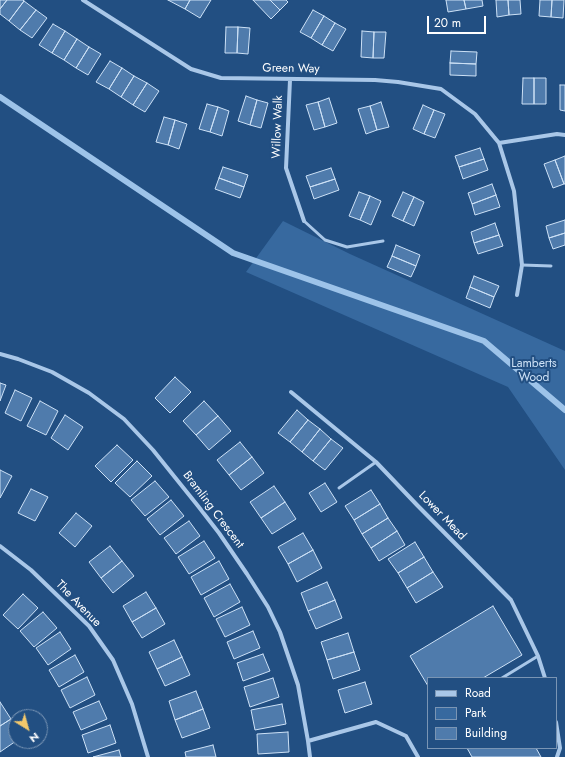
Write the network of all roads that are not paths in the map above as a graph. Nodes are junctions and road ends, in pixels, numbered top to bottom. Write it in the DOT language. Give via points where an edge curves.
graph roads {
  1 [pos="83,0"];
  2 [pos="290,80"];
  3 [pos="565,135"];
  4 [pos="498,143"];
  5 [pos="304,221"];
  6 [pos="383,241"];
  7 [pos="522,265"];
  8 [pos="551,266"];
  9 [pos="517,295"];
  10 [pos="0,354"];
  11 [pos="291,392"];
  12 [pos="376,462"];
  13 [pos="339,488"];
  14 [pos="0,546"];
  15 [pos="538,656"];
  16 [pos="504,677"];
  17 [pos="546,677"];
  18 [pos="557,728"];
  19 [pos="308,741"];
  20 [pos="148,757"];
  21 [pos="310,757"];
  22 [pos="418,757"];
  23 [pos="557,757"];
  1 -- 2 [label="street, Green Way" via="191,69 221,78"];
  2 -- 4 [label="street, Green Way" via="390,81 441,89 475,114"];
  2 -- 5 [label="street, Willow Walk" via="286,168"];
  3 -- 4 [label="street"];
  4 -- 7 [label="street, Green Way" via="514,191"];
  5 -- 6 [label="lane" via="325,240 347,247"];
  7 -- 8 [label="lane"];
  7 -- 9 [label="street, Green Way"];
  10 -- 19 [label="street, Bramling Crescent" via="52,372 89,393 124,419 176,478 219,533 268,607 280,632 298,685"];
  11 -- 12 [label="street, Lower Mead"];
  12 -- 13 [label="lane"];
  12 -- 15 [label="street, Lower Mead" via="511,600"];
  14 -- 20 [label="street, The Avenue" via="31,570 89,626 113,660 132,704"];
  15 -- 16 [label="lane"];
  15 -- 17 [label="street, Lower Mead"];
  18 -- 23 [label="street" via="560,748"];
  19 -- 21 [label="street, Bramling Crescent"];
  19 -- 22 [label="street" via="376,722 406,736"];
}
